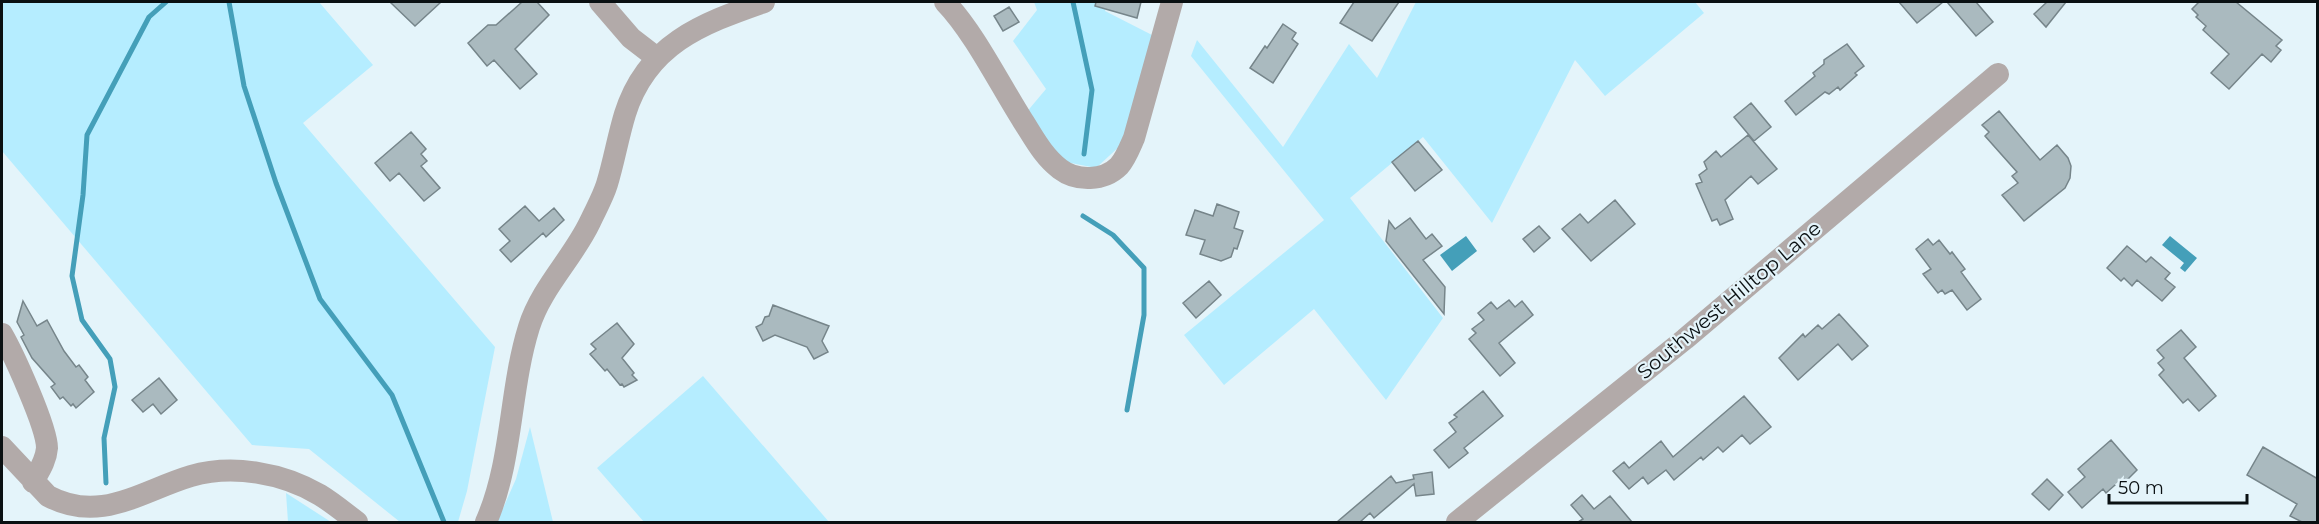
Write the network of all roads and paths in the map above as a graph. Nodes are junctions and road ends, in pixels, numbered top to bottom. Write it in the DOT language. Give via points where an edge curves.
graph roads {
  1 [pos="600,2"];
  2 [pos="764,2"];
  3 [pos="945,2"];
  4 [pos="1172,2"];
  5 [pos="657,58"];
  6 [pos="1998,74"];
  7 [pos="2,334"];
  8 [pos="2,447"];
  9 [pos="33,482"];
  10 [pos="357,522"];
  11 [pos="486,522"];
  12 [pos="1457,522"];
  1 -- 5 [label="street" via="631,38"];
  2 -- 5 [label="street" via="697,28"];
  3 -- 4 [label="street" via="969,32 1040,148 1059,168 1083,178 1106,176 1118,167 1128,151"];
  5 -- 11 [label="street" via="631,99 599,203 529,327 501,479"];
  6 -- 12 [label="street, Southwest Hilltop Lane" via="1685,339"];
  7 -- 9 [label="street" via="47,444"];
  8 -- 9 [label="street"];
  9 -- 10 [label="street" via="57,502 91,510 133,500 192,476 245,472 295,483 320,495"];
}
